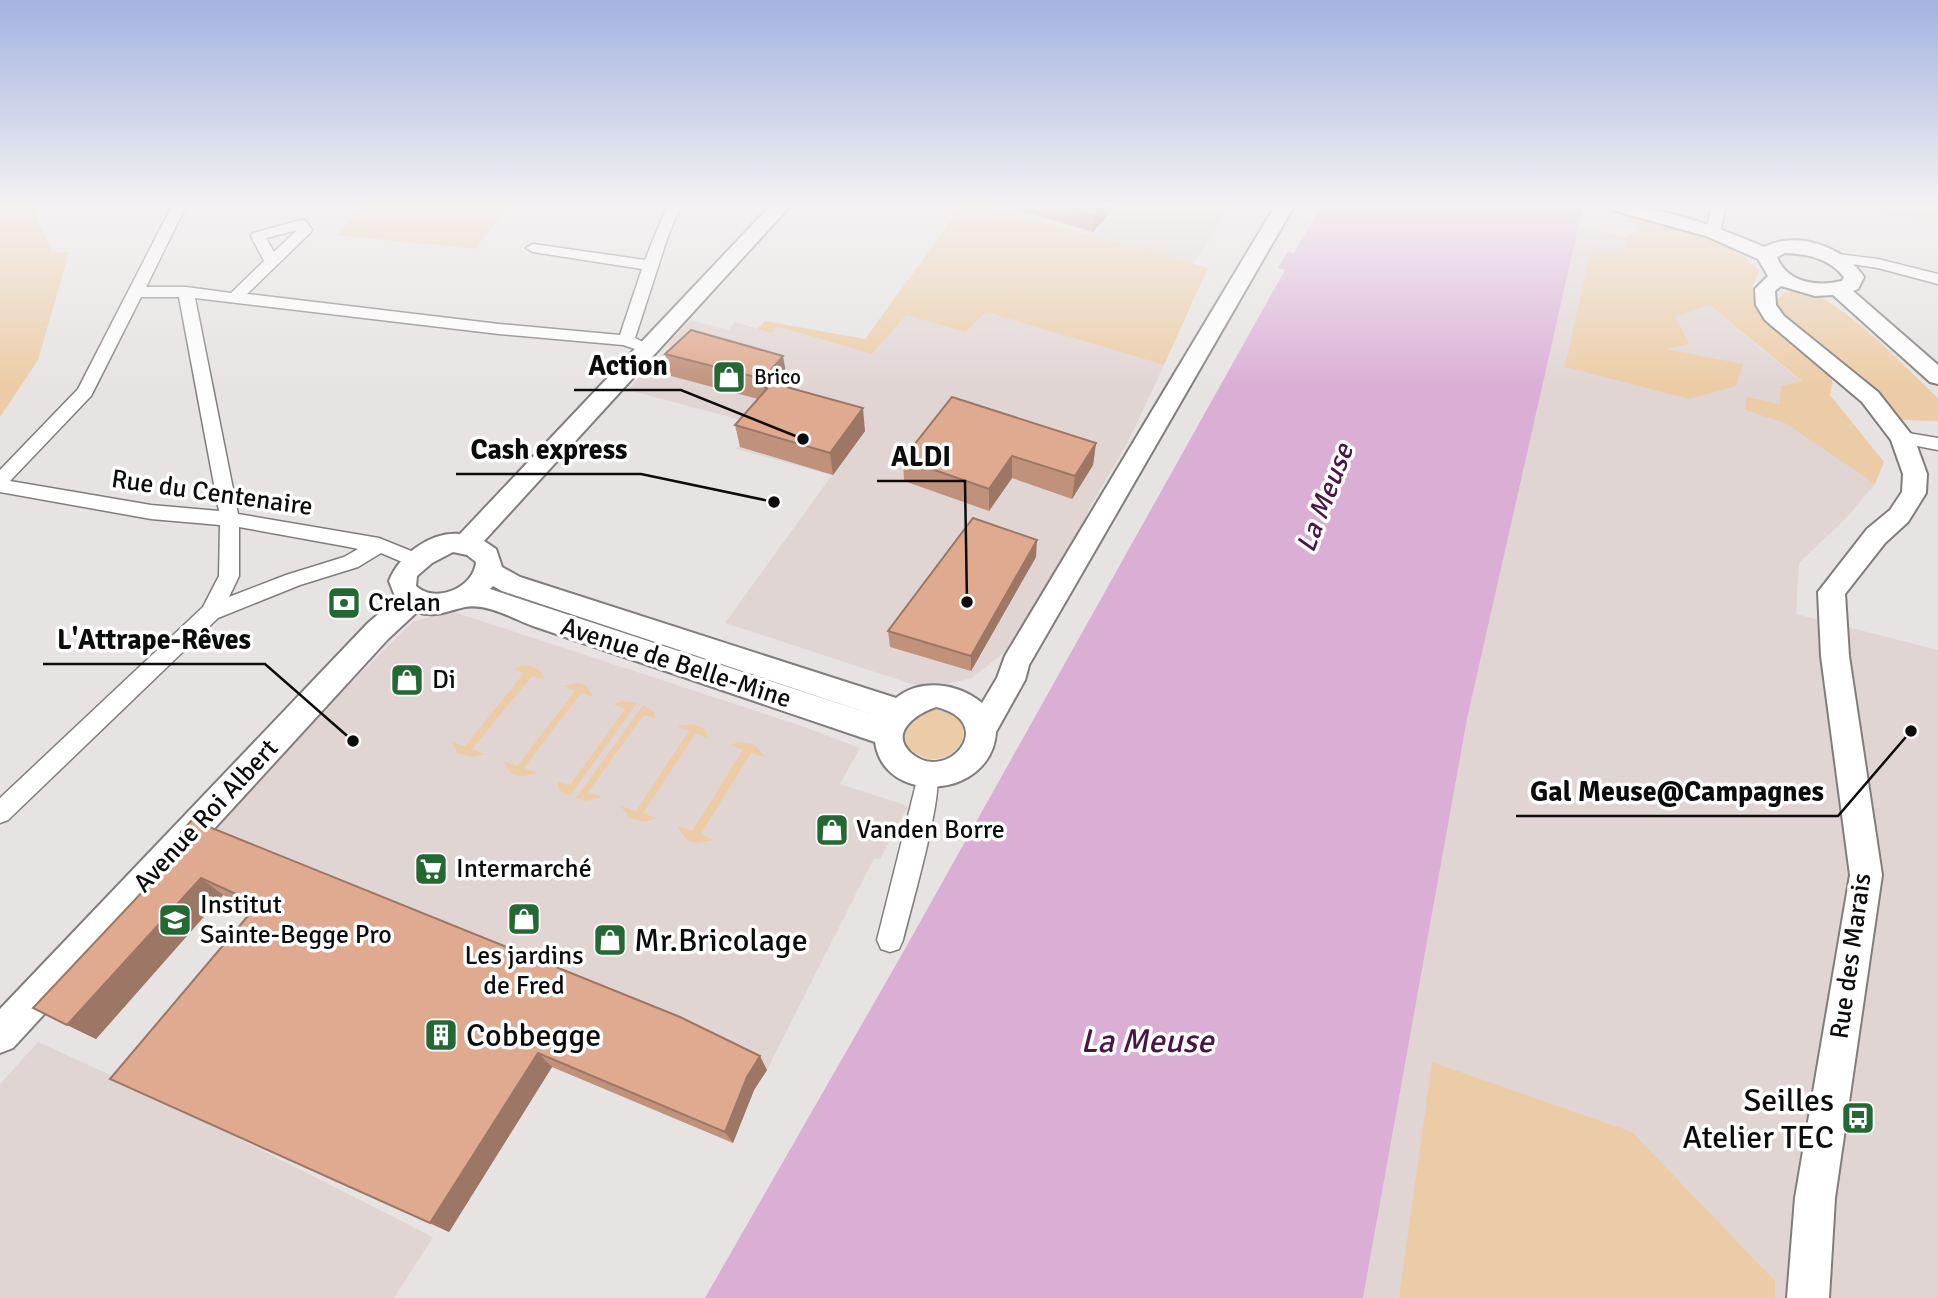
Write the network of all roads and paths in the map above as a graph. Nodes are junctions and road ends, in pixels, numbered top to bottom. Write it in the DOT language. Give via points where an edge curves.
graph roads {
  1 [pos="652,266"];
  2 [pos="150,267"];
  3 [pos="267,267"];
  4 [pos="717,267"];
  5 [pos="1249,267"];
  6 [pos="1770,267"];
  7 [pos="1847,267"];
  8 [pos="1888,267"];
  9 [pos="1896,268"];
  10 [pos="1780,276"];
  11 [pos="1938,279"];
  12 [pos="1847,284"];
  13 [pos="137,292"];
  14 [pos="186,292"];
  15 [pos="234,298"];
  16 [pos="636,344"];
  17 [pos="1938,377"];
  18 [pos="1902,438"];
  19 [pos="1938,444"];
  20 [pos="0,483"];
  21 [pos="230,519"];
  22 [pos="467,543"];
  23 [pos="379,545"];
  24 [pos="414,560"];
  25 [pos="488,571"];
  26 [pos="464,596"];
  27 [pos="413,599"];
  28 [pos="211,612"];
  29 [pos="1015,664"];
  30 [pos="955,699"];
  31 [pos="892,723"];
  32 [pos="982,730"];
  33 [pos="928,775"];
  34 [pos="0,813"];
  35 [pos="890,940"];
  36 [pos="0,1035"];
  37 [pos="1808,1298"];
  1 -- 16 [label="street"];
  2 -- 13 [label="street"];
  3 -- 15 [label="street"];
  4 -- 16 [label="main road"];
  5 -- 29 [label="main road"];
  6 -- 10 [label="main road"];
  7 -- 12 [label="main road"];
  8 -- 9 [label="street"];
  9 -- 11 [label="street"];
  9 -- 12 [label="street" via="1878,269"];
  10 -- 12 [label="main road" via="1819,290"];
  10 -- 18 [label="main road, Rue des Marais" via="1765,289 1766,304 1776,320 1870,397"];
  12 -- 17 [label="main road"];
  13 -- 14 [label="street"];
  13 -- 20 [label="street" via="85,393"];
  14 -- 15 [label="street"];
  14 -- 21 [label="street"];
  15 -- 16 [label="street"];
  16 -- 22 [label="main road"];
  18 -- 19 [label="street"];
  18 -- 37 [label="main road, Rue des Marais" via="1915,474 1914,493 1831,592 1835,656 1866,875 1815,1198"];
  20 -- 21 [label="street, Rue du Centenaire" via="151,512"];
  21 -- 23 [label="street, Rue du Centenaire"];
  21 -- 28 [label="street" via="229,576"];
  22 -- 24 [label="main road" via="439,546"];
  22 -- 25 [label="main road" via="486,554"];
  23 -- 24 [label="street, Rue du Centenaire"];
  23 -- 28 [label="street" via="351,562"];
  24 -- 27 [label="main road" via="403,582"];
  25 -- 26 [label="main road" via="480,585"];
  25 -- 31 [label="main road, Avenue de Belle-Mine" via="511,584"];
  26 -- 27 [label="main road" via="437,604"];
  26 -- 31 [label="main road, Avenue de Belle-Mine" via="495,600 543,619"];
  27 -- 36 [label="main road, Avenue Roi Albert"];
  28 -- 34 [label="street"];
  29 -- 30 [label="main road" via="992,683"];
  29 -- 32 [label="main road" via="1011,680"];
  30 -- 31 [label="main road" via="936,695 917,699"];
  30 -- 32 [label="main road" via="973,712"];
  31 -- 33 [label="main road" via="889,749 911,771"];
  32 -- 33 [label="main road" via="974,757 961,768"];
  33 -- 35 [label="street"];
}
